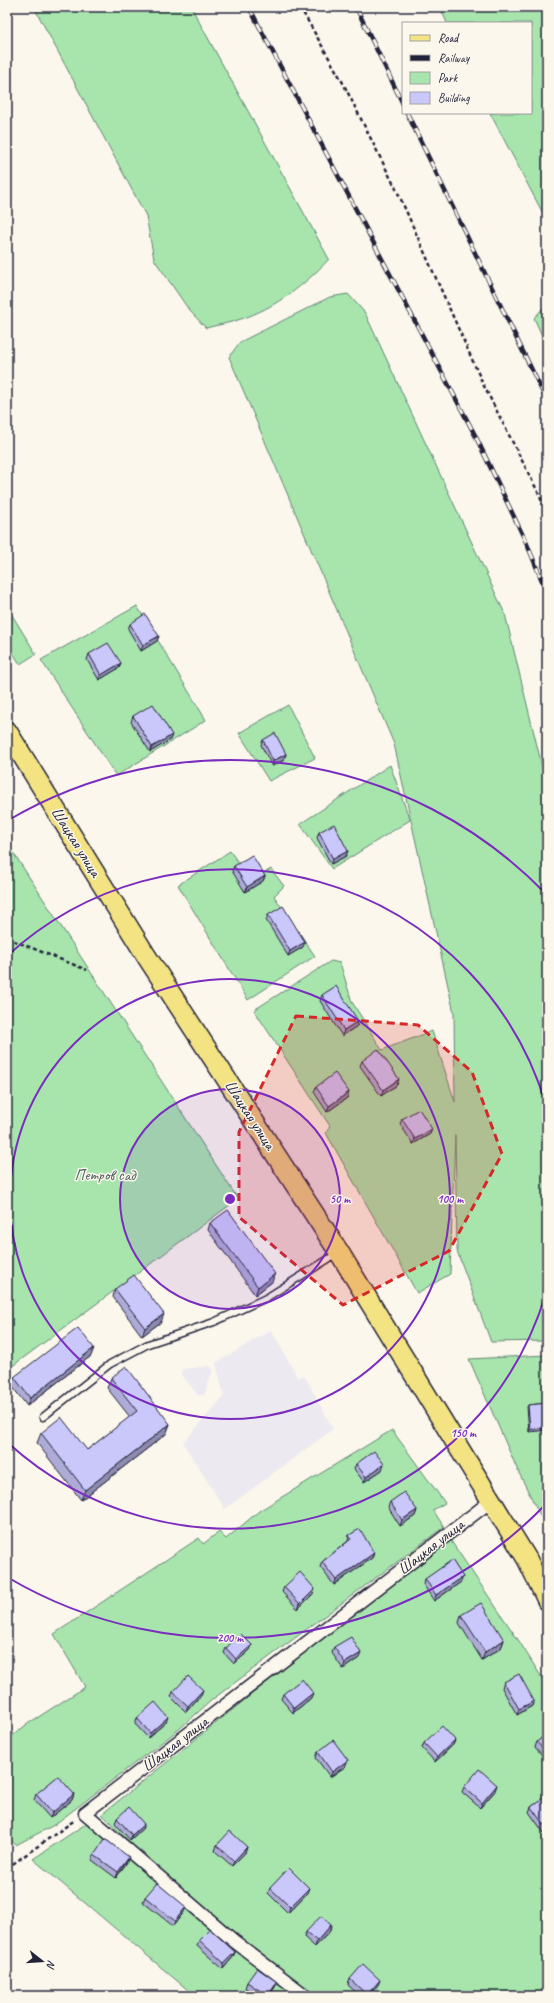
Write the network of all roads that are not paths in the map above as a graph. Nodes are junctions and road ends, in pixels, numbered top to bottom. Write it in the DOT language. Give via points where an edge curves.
graph roads {
  1 [pos="7,731"];
  2 [pos="339,1252"];
  3 [pos="43,1417"];
  4 [pos="491,1501"];
  5 [pos="547,1600"];
  6 [pos="306,1996"];
  1 -- 2 [label="main road, Шацкая улица" via="147,957"];
  2 -- 3 [label="lane" via="266,1298 214,1322 148,1344 110,1364"];
  2 -- 4 [label="main road, Шацкая улица"];
  4 -- 5 [label="main road, Шацкая улица" via="527,1560"];
  4 -- 6 [label="street, Шацкая улица" via="85,1813 234,1941"];
}
